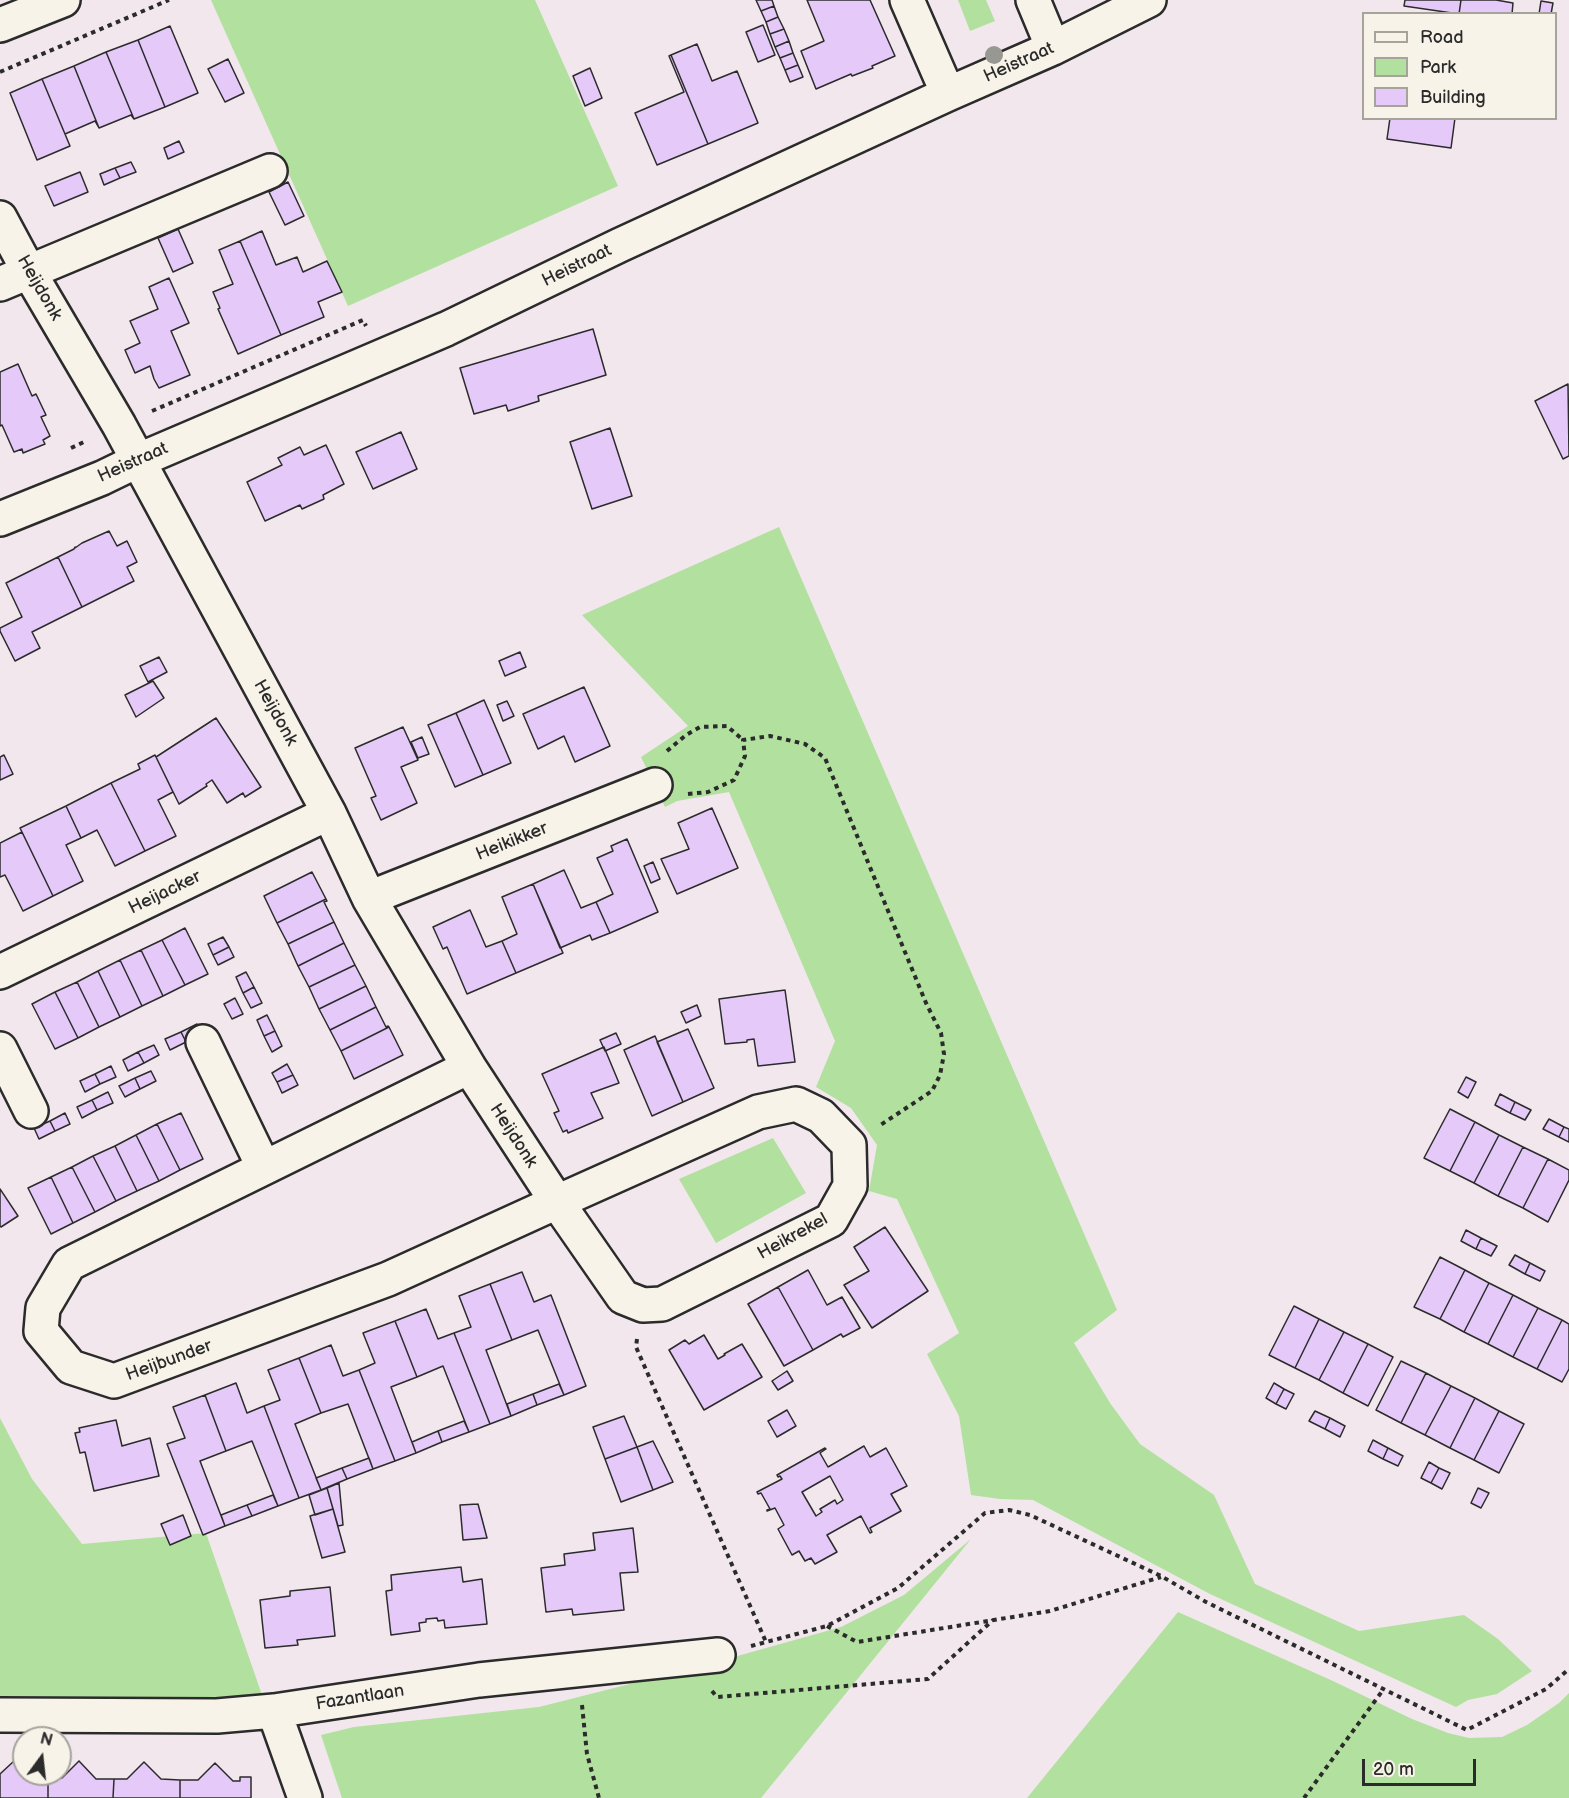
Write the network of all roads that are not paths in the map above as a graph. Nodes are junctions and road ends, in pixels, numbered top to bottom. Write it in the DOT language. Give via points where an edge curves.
graph roads {
  1 [pos="63,0"];
  2 [pos="907,0"];
  3 [pos="1033,0"];
  4 [pos="1149,0"];
  5 [pos="0,25"];
  6 [pos="1053,48"];
  7 [pos="948,94"];
  8 [pos="270,171"];
  9 [pos="0,218"];
  10 [pos="14,278"];
  11 [pos="137,461"];
  12 [pos="0,519"];
  13 [pos="655,785"];
  14 [pos="329,813"];
  15 [pos="369,898"];
  16 [pos="0,972"];
  17 [pos="202,1042"];
  18 [pos="0,1049"];
  19 [pos="469,1067"];
  20 [pos="31,1111"];
  21 [pos="264,1168"];
  22 [pos="557,1203"];
  23 [pos="718,1654"];
  24 [pos="274,1711"];
  25 [pos="0,1716"];
  26 [pos="305,1798"];
  1 -- 5 [label="street"];
  2 -- 7 [label="street"];
  3 -- 6 [label="street"];
  4 -- 6 [label="street, Heistraat"];
  6 -- 7 [label="street, Heistraat"];
  7 -- 11 [label="street, Heistraat" via="446,328"];
  8 -- 10 [label="street"];
  9 -- 10 [label="street, Heijdonk"];
  10 -- 11 [label="street, Heijdonk" via="118,425"];
  11 -- 12 [label="street, Heistraat"];
  11 -- 14 [label="street, Heijdonk"];
  13 -- 15 [label="street, Heikikker"];
  14 -- 15 [label="street, Heijdonk"];
  14 -- 16 [label="street, Heijacker"];
  15 -- 19 [label="street, Heijdonk"];
  17 -- 21 [label="street"];
  18 -- 20 [label="street"];
  19 -- 21 [label="street, Heijbunder"];
  19 -- 22 [label="street, Heijdonk"];
  21 -- 22 [label="street, Heijbunder" via="69,1264 43,1308 41,1330 71,1367 114,1381 388,1279"];
  22 -- 22 [label="street, Heikrekel" via="758,1112 796,1104 821,1116 849,1145 850,1186 831,1220 662,1304 643,1305 623,1297"];
  23 -- 24 [label="street, Fazantlaan" via="479,1680"];
  24 -- 25 [label="street, Fazantlaan" via="216,1716"];
  24 -- 26 [label="street"];
}
